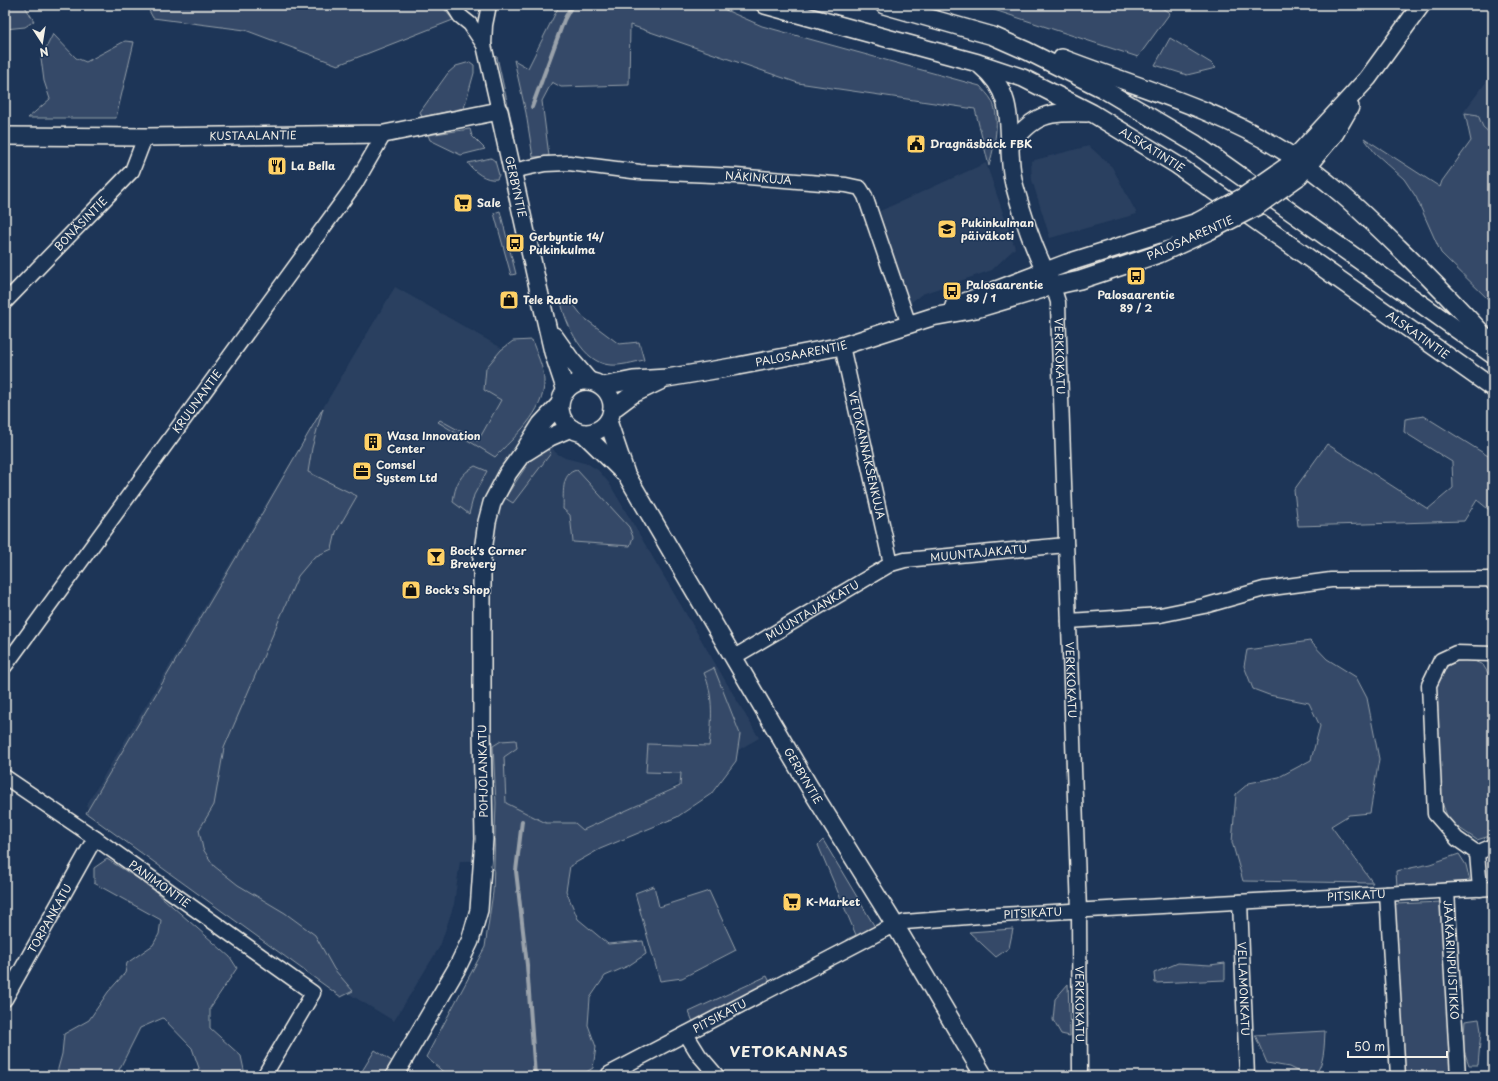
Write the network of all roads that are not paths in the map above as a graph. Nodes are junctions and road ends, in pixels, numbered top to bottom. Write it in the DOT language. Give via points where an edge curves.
graph roads {
  1 [pos="453,5"];
  2 [pos="489,5"];
  3 [pos="766,5"];
  4 [pos="884,5"];
  5 [pos="1421,5"];
  6 [pos="993,36"];
  7 [pos="484,45"];
  8 [pos="978,63"];
  9 [pos="499,111"];
  10 [pos="1092,113"];
  11 [pos="384,134"];
  12 [pos="5,136"];
  13 [pos="144,137"];
  14 [pos="1010,146"];
  15 [pos="1301,162"];
  16 [pos="512,171"];
  17 [pos="1049,279"];
  18 [pos="5,302"];
  19 [pos="909,325"];
  20 [pos="548,327"];
  21 [pos="1493,345"];
  22 [pos="842,346"];
  23 [pos="1493,355"];
  24 [pos="668,378"];
  25 [pos="596,384"];
  26 [pos="1493,388"];
  27 [pos="563,398"];
  28 [pos="610,415"];
  29 [pos="577,430"];
  30 [pos="522,454"];
  31 [pos="626,474"];
  32 [pos="1066,545"];
  33 [pos="891,564"];
  34 [pos="1493,583"];
  35 [pos="1069,621"];
  36 [pos="1493,654"];
  37 [pos="734,657"];
  38 [pos="5,666"];
  39 [pos="5,776"];
  40 [pos="95,838"];
  41 [pos="1493,846"];
  42 [pos="1477,853"];
  43 [pos="1486,889"];
  44 [pos="1447,891"];
  45 [pos="1388,894"];
  46 [pos="1240,902"];
  47 [pos="1079,910"];
  48 [pos="895,926"];
  49 [pos="5,999"];
  50 [pos="686,1034"];
  51 [pos="609,1074"];
  52 [pos="264,1076"];
  53 [pos="394,1076"];
  54 [pos="717,1076"];
  55 [pos="984,1076"];
  56 [pos="1080,1076"];
  57 [pos="1247,1076"];
  58 [pos="1398,1076"];
  59 [pos="1458,1076"];
  1 -- 7 [label="street, GERBYNTIE"];
  2 -- 7 [label="street, GERBYNTIE"];
  3 -- 8 [label="main road, ALSKATINTIE"];
  4 -- 6 [label="main road"];
  5 -- 15 [label="main road, PALOSAARENTIE" via="1368,78"];
  6 -- 15 [label="main road" via="1055,55 1213,114"];
  6 -- 23 [label="main road" via="1103,89 1194,143"];
  7 -- 9 [label="street, GERBYNTIE"];
  8 -- 10 [label="main road, ALSKATINTIE" via="1023,78"];
  8 -- 14 [label="main road" via="992,74 1004,95 1008,111"];
  9 -- 11 [label="main road, KUSTAALANTIE"];
  9 -- 16 [label="main road, GERBYNTIE"];
  10 -- 14 [label="main road" via="1048,114 1022,130"];
  10 -- 26 [label="main road, ALSKATINTIE" via="1177,165"];
  11 -- 13 [label="main road, KUSTAALANTIE"];
  11 -- 38 [label="street, KRUUNANTIE" via="355,184"];
  12 -- 13 [label="main road, KUSTAALANTIE"];
  13 -- 18 [label="street, BONÄSINTIE" via="132,171"];
  14 -- 17 [label="main road" via="1014,184 1035,249"];
  15 -- 17 [label="main road, PALOSAARENTIE, bridge" via="1256,206 1203,226 1159,254 1080,280"];
  15 -- 21 [label="main road" via="1365,214 1458,306"];
  16 -- 19 [label="street, NÄKINKUJA" via="545,164 568,163 640,172 760,178 860,188 865,196"];
  16 -- 20 [label="main road, GERBYNTIE"];
  17 -- 19 [label="main road, PALOSAARENTIE" via="976,309 932,317"];
  17 -- 32 [label="street, VERKKOKATU" via="1058,302"];
  19 -- 22 [label="main road, PALOSAARENTIE"];
  20 -- 25 [label="main road, GERBYNTIE" via="571,360"];
  20 -- 27 [label="main road, GERBYNTIE"];
  22 -- 24 [label="main road, PALOSAARENTIE"];
  22 -- 33 [label="street, VETOKANNAKSENKUJA"];
  24 -- 25 [label="main road, PALOSAARENTIE"];
  24 -- 28 [label="main road, PALOSAARENTIE" via="633,394"];
  25 -- 27 [label="main road" via="580,381 572,385"];
  25 -- 28 [label="main road" via="609,393"];
  27 -- 29 [label="main road" via="563,418"];
  27 -- 30 [label="main road, POHJOLANKATU" via="541,424"];
  28 -- 29 [label="main road" via="601,428 592,432"];
  28 -- 31 [label="main road, GERBYNTIE"];
  29 -- 30 [label="main road, POHJOLANKATU" via="550,437"];
  29 -- 31 [label="main road, GERBYNTIE"];
  30 -- 53 [label="main road, POHJOLANKATU" via="508,473 492,503 483,537 484,839 479,910 470,941 457,968"];
  31 -- 37 [label="main road, GERBYNTIE"];
  32 -- 33 [label="street, MUUNTAJAKATU" via="905,560"];
  32 -- 35 [label="street, VERKKOKATU"];
  33 -- 37 [label="street, MUUNTAJANKATU"];
  34 -- 35 [label="street" via="1492,579 1331,580 1264,589 1160,615"];
  35 -- 47 [label="street, VERKKOKATU"];
  36 -- 42 [label="street" via="1456,653 1441,660 1429,685 1435,814 1457,839"];
  37 -- 48 [label="main road, GERBYNTIE" via="810,788"];
  39 -- 40 [label="street, PANIMONTIE"];
  40 -- 49 [label="street, TORPANKATU"];
  40 -- 52 [label="street, PANIMONTIE" via="313,993"];
  41 -- 42 [label="street"];
  42 -- 43 [label="street"];
  43 -- 44 [label="street, PITSIKATU"];
  44 -- 45 [label="street, PITSIKATU"];
  44 -- 59 [label="street, JÄÄKÄRINPUISTIKKO"];
  45 -- 46 [label="street, PITSIKATU"];
  45 -- 58 [label="street"];
  46 -- 47 [label="street, PITSIKATU"];
  46 -- 57 [label="street, VELLAMONKATU"];
  47 -- 48 [label="street, PITSIKATU" via="905,922"];
  47 -- 56 [label="street, VERKKOKATU"];
  48 -- 50 [label="street, PITSIKATU"];
  48 -- 55 [label="main road, GERBYNTIE"];
  50 -- 51 [label="street, PITSIKATU"];
  50 -- 54 [label="street" via="699,1055"];
}
